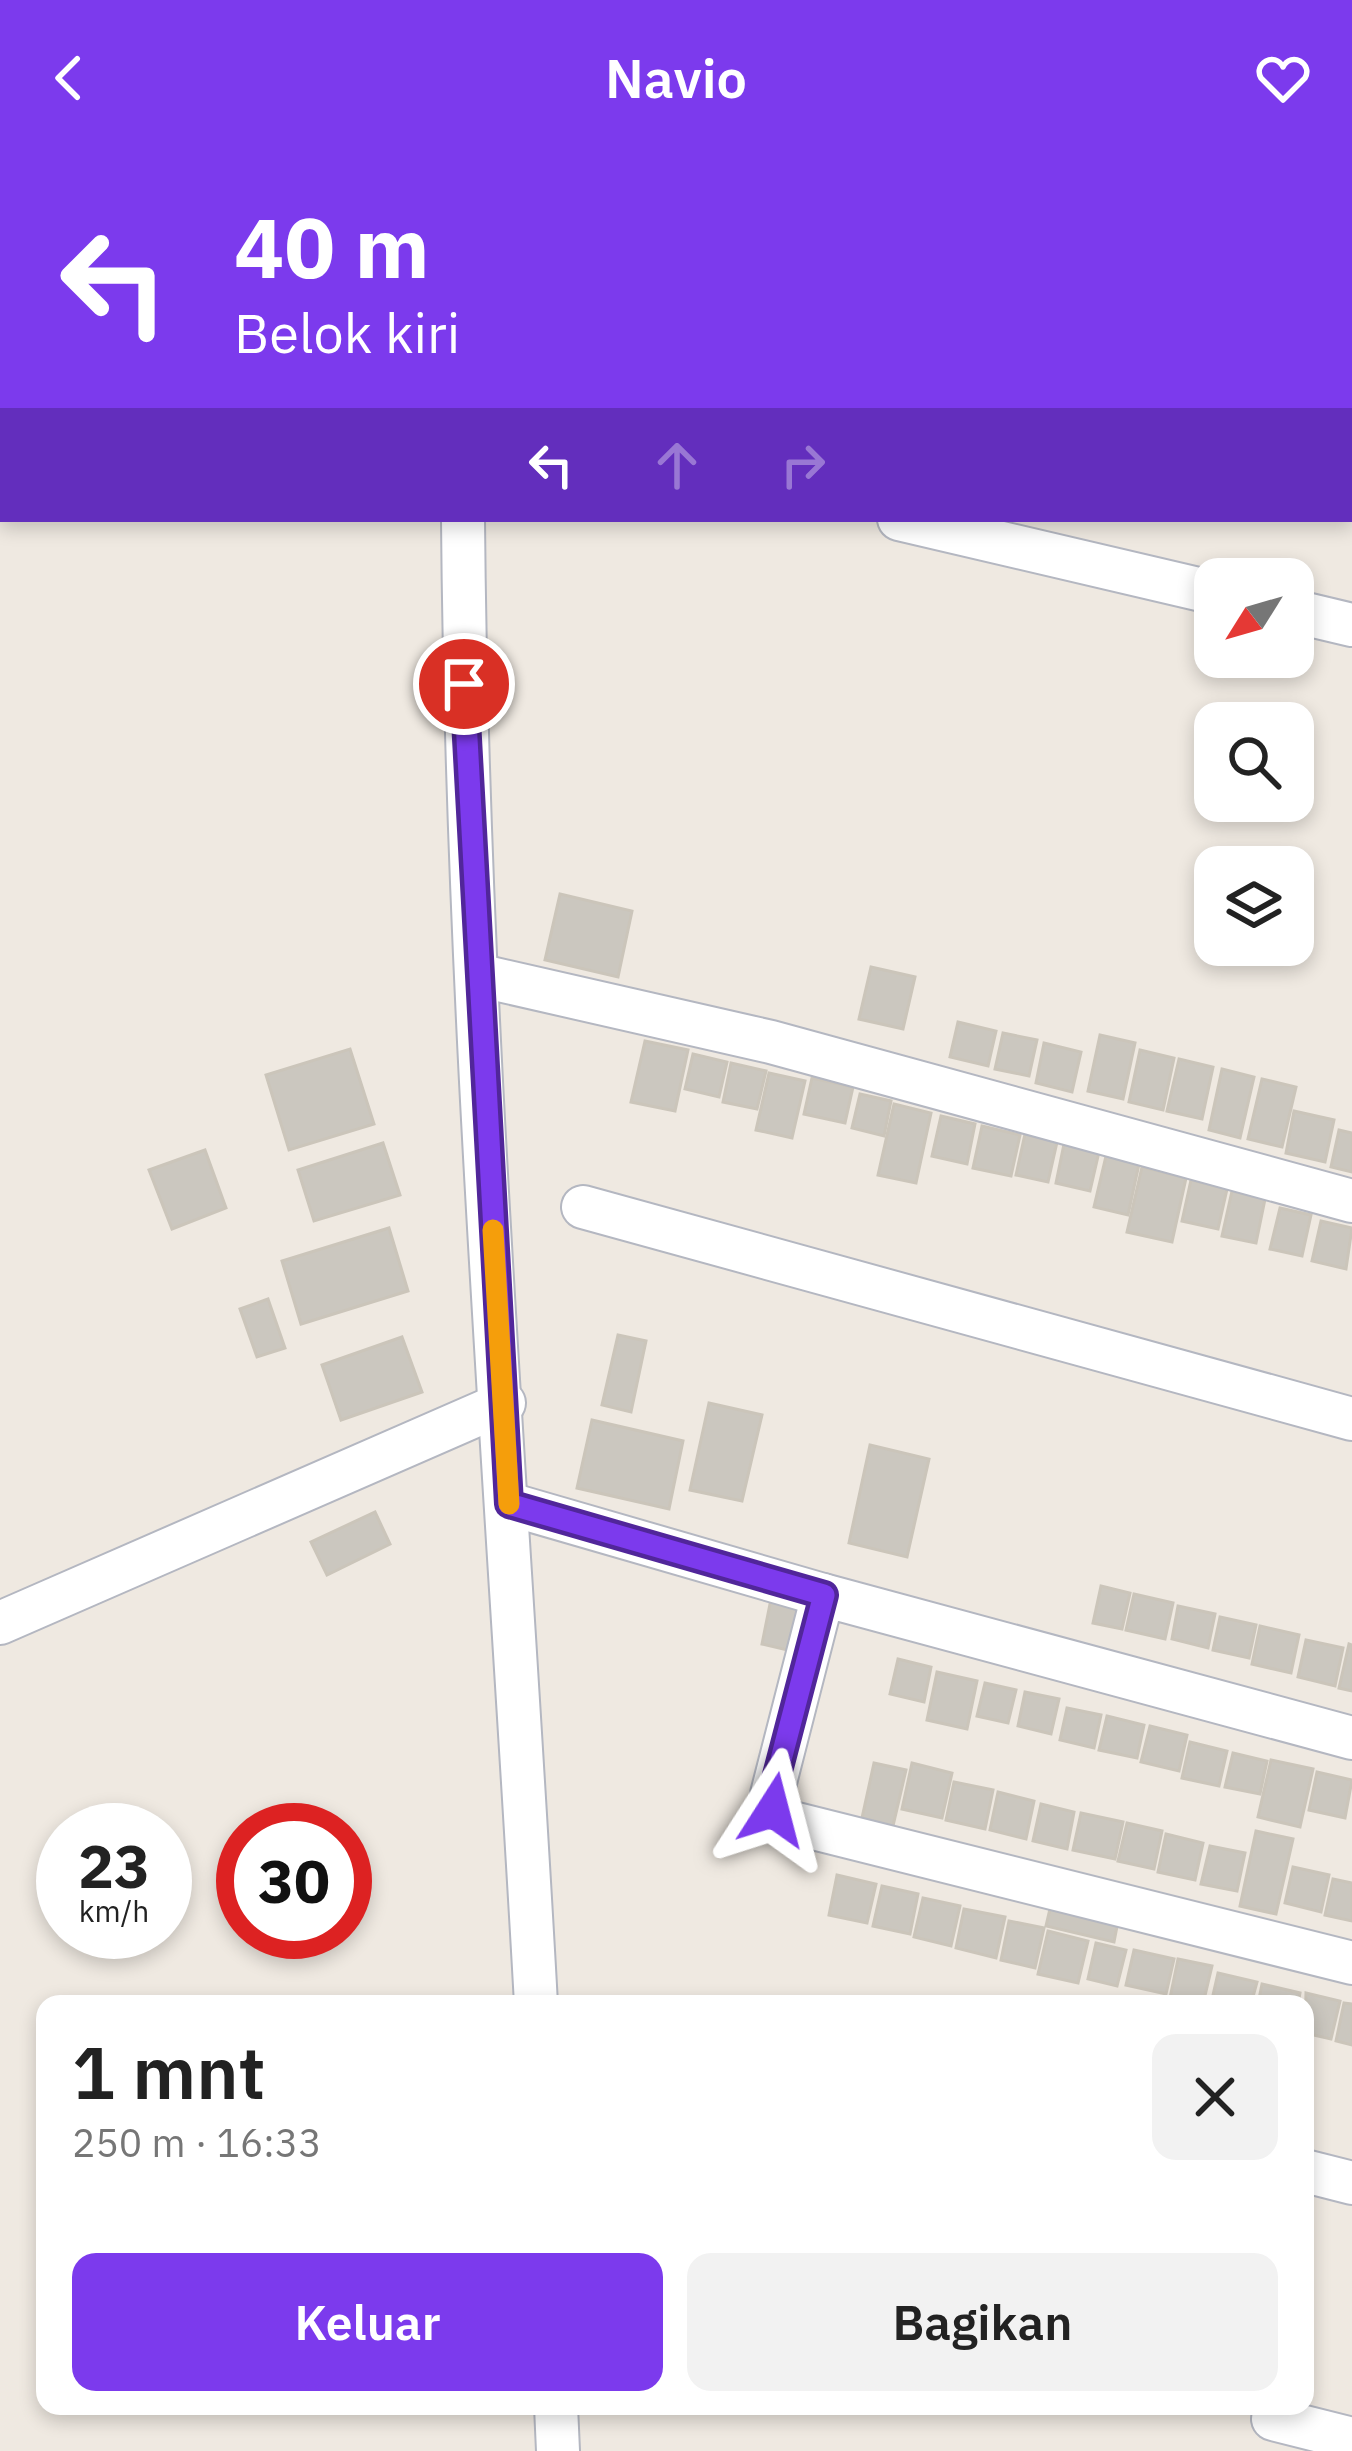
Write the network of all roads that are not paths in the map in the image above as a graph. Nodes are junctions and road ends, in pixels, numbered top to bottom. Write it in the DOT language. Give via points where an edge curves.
graph roads {
  1 [pos="463,522"];
  2 [pos="912,522"];
  3 [pos="1194,588"];
  4 [pos="1314,616"];
  5 [pos="1352,625"];
  6 [pos="477,975"];
  7 [pos="1352,1201"];
  8 [pos="583,1208"];
  9 [pos="504,1403"];
  10 [pos="1352,1419"];
  11 [pos="509,1504"];
  12 [pos="824,1595"];
  13 [pos="0,1623"];
  14 [pos="1352,1738"];
  15 [pos="1352,1964"];
  16 [pos="536,1995"];
  17 [pos="1314,2173"];
  18 [pos="1352,2183"];
  19 [pos="556,2415"];
  20 [pos="1273,2419"];
  21 [pos="1352,2439"];
  22 [pos="558,2451"];
  1 -- 6 [label="street"];
  2 -- 3 [label="street"];
  4 -- 5 [label="street"];
  6 -- 7 [label="street" via="771,1042"];
  6 -- 9 [label="street"];
  8 -- 10 [label="street"];
  9 -- 11 [label="street"];
  9 -- 13 [label="street"];
  11 -- 12 [label="street"];
  11 -- 16 [label="street"];
  12 -- 14 [label="street"];
  12 -- 15 [label="street" via="772,1794 781,1819"];
  17 -- 18 [label="street"];
  19 -- 22 [label="street"];
  20 -- 21 [label="street"];
}
